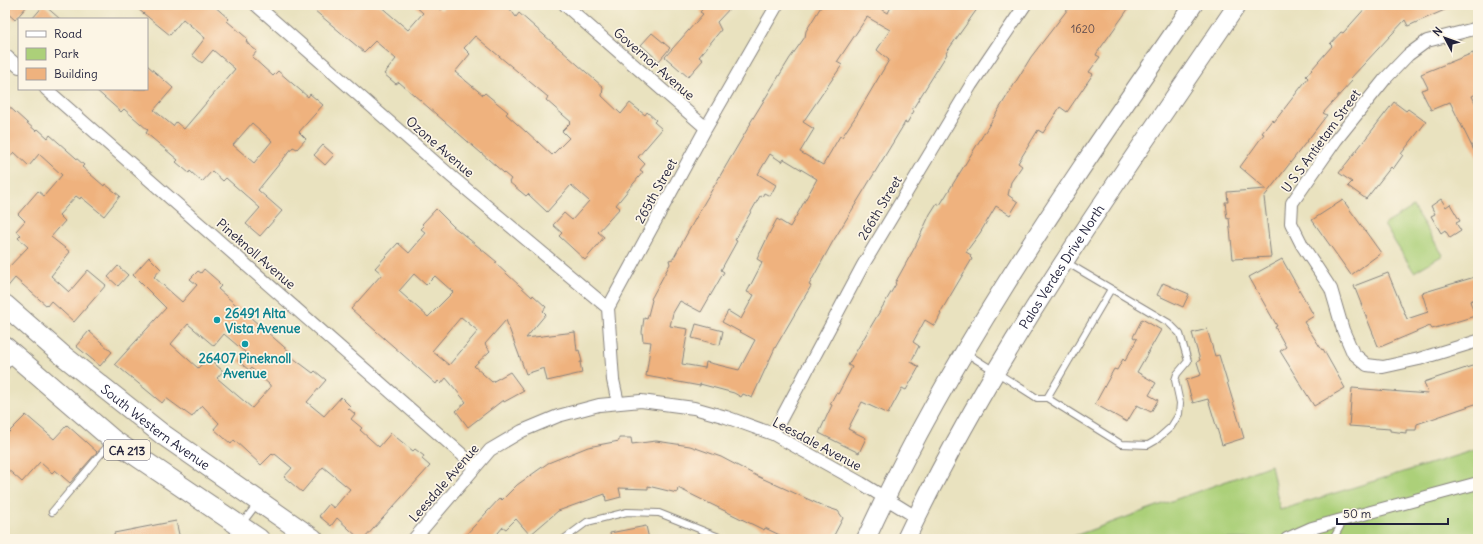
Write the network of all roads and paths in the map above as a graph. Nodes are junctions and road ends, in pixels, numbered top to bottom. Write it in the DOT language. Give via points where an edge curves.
graph roads {
  1 [pos="256,5"];
  2 [pos="565,5"];
  3 [pos="777,5"];
  4 [pos="1025,5"];
  5 [pos="1193,5"];
  6 [pos="1237,5"];
  7 [pos="1478,28"];
  8 [pos="5,55"];
  9 [pos="18,66"];
  10 [pos="47,90"];
  11 [pos="706,128"];
  12 [pos="1063,260"];
  13 [pos="1111,289"];
  14 [pos="5,305"];
  15 [pos="608,308"];
  16 [pos="1478,341"];
  17 [pos="964,352"];
  18 [pos="8,357"];
  19 [pos="995,371"];
  20 [pos="1047,398"];
  21 [pos="618,403"];
  22 [pos="773,434"];
  23 [pos="113,440"];
  24 [pos="475,466"];
  25 [pos="1478,483"];
  26 [pos="886,498"];
  27 [pos="258,502"];
  28 [pos="52,512"];
  29 [pos="916,517"];
  30 [pos="1344,520"];
  31 [pos="235,532"];
  32 [pos="259,539"];
  33 [pos="313,539"];
  34 [pos="414,539"];
  35 [pos="564,539"];
  36 [pos="724,539"];
  37 [pos="866,539"];
  38 [pos="906,539"];
  39 [pos="1287,539"];
  40 [pos="1333,539"];
  1 -- 15 [label="street, Ozone Avenue" via="452,177"];
  2 -- 11 [label="street, Governor Avenue"];
  3 -- 11 [label="street, 265th Street"];
  4 -- 22 [label="street, 266th Street" via="967,92 863,265"];
  5 -- 17 [label="main road" via="1034,239"];
  6 -- 12 [label="main road, Palos Verdes Drive North"];
  7 -- 16 [label="street, U S S Antietam Street" via="1427,41 1408,55 1336,140 1292,202 1290,223 1331,289 1353,353 1366,365 1383,367"];
  8 -- 9 [label="street"];
  10 -- 24 [label="street, Pineknoll Avenue"];
  11 -- 15 [label="street, 265th Street"];
  12 -- 13 [label="lane"];
  12 -- 19 [label="main road, Palos Verdes Drive North"];
  13 -- 20 [label="lane"];
  13 -- 20 [label="lane" via="1169,323 1180,334 1188,361 1175,380 1180,403 1179,414 1171,427 1148,445 1121,444"];
  14 -- 27 [label="main road, South Western Avenue / CA 213" via="119,402"];
  15 -- 21 [label="street" via="612,380"];
  17 -- 19 [label="lane"];
  17 -- 26 [label="main road"];
  18 -- 23 [label="main road, CA 213"];
  19 -- 20 [label="lane" via="1037,398"];
  19 -- 29 [label="main road, Palos Verdes Drive North"];
  21 -- 22 [label="street, Leesdale Avenue" via="641,401 694,408"];
  21 -- 24 [label="street, Leesdale Avenue" via="598,405 558,416 522,431 490,450"];
  22 -- 26 [label="street, Leesdale Avenue"];
  23 -- 28 [label="lane"];
  23 -- 31 [label="main road, CA 213"];
  24 -- 34 [label="street, Leesdale Avenue"];
  25 -- 30 [label="street"];
  26 -- 29 [label="street, Leesdale Avenue"];
  26 -- 37 [label="main road"];
  27 -- 31 [label="lane"];
  27 -- 33 [label="main road, South Western Avenue / CA 213"];
  29 -- 38 [label="main road, Palos Verdes Drive North"];
  30 -- 39 [label="street" via="1312,528"];
  30 -- 40 [label="lane"];
  31 -- 32 [label="main road, CA 213"];
  35 -- 36 [label="lane" via="587,522 627,512 659,513"];
}
